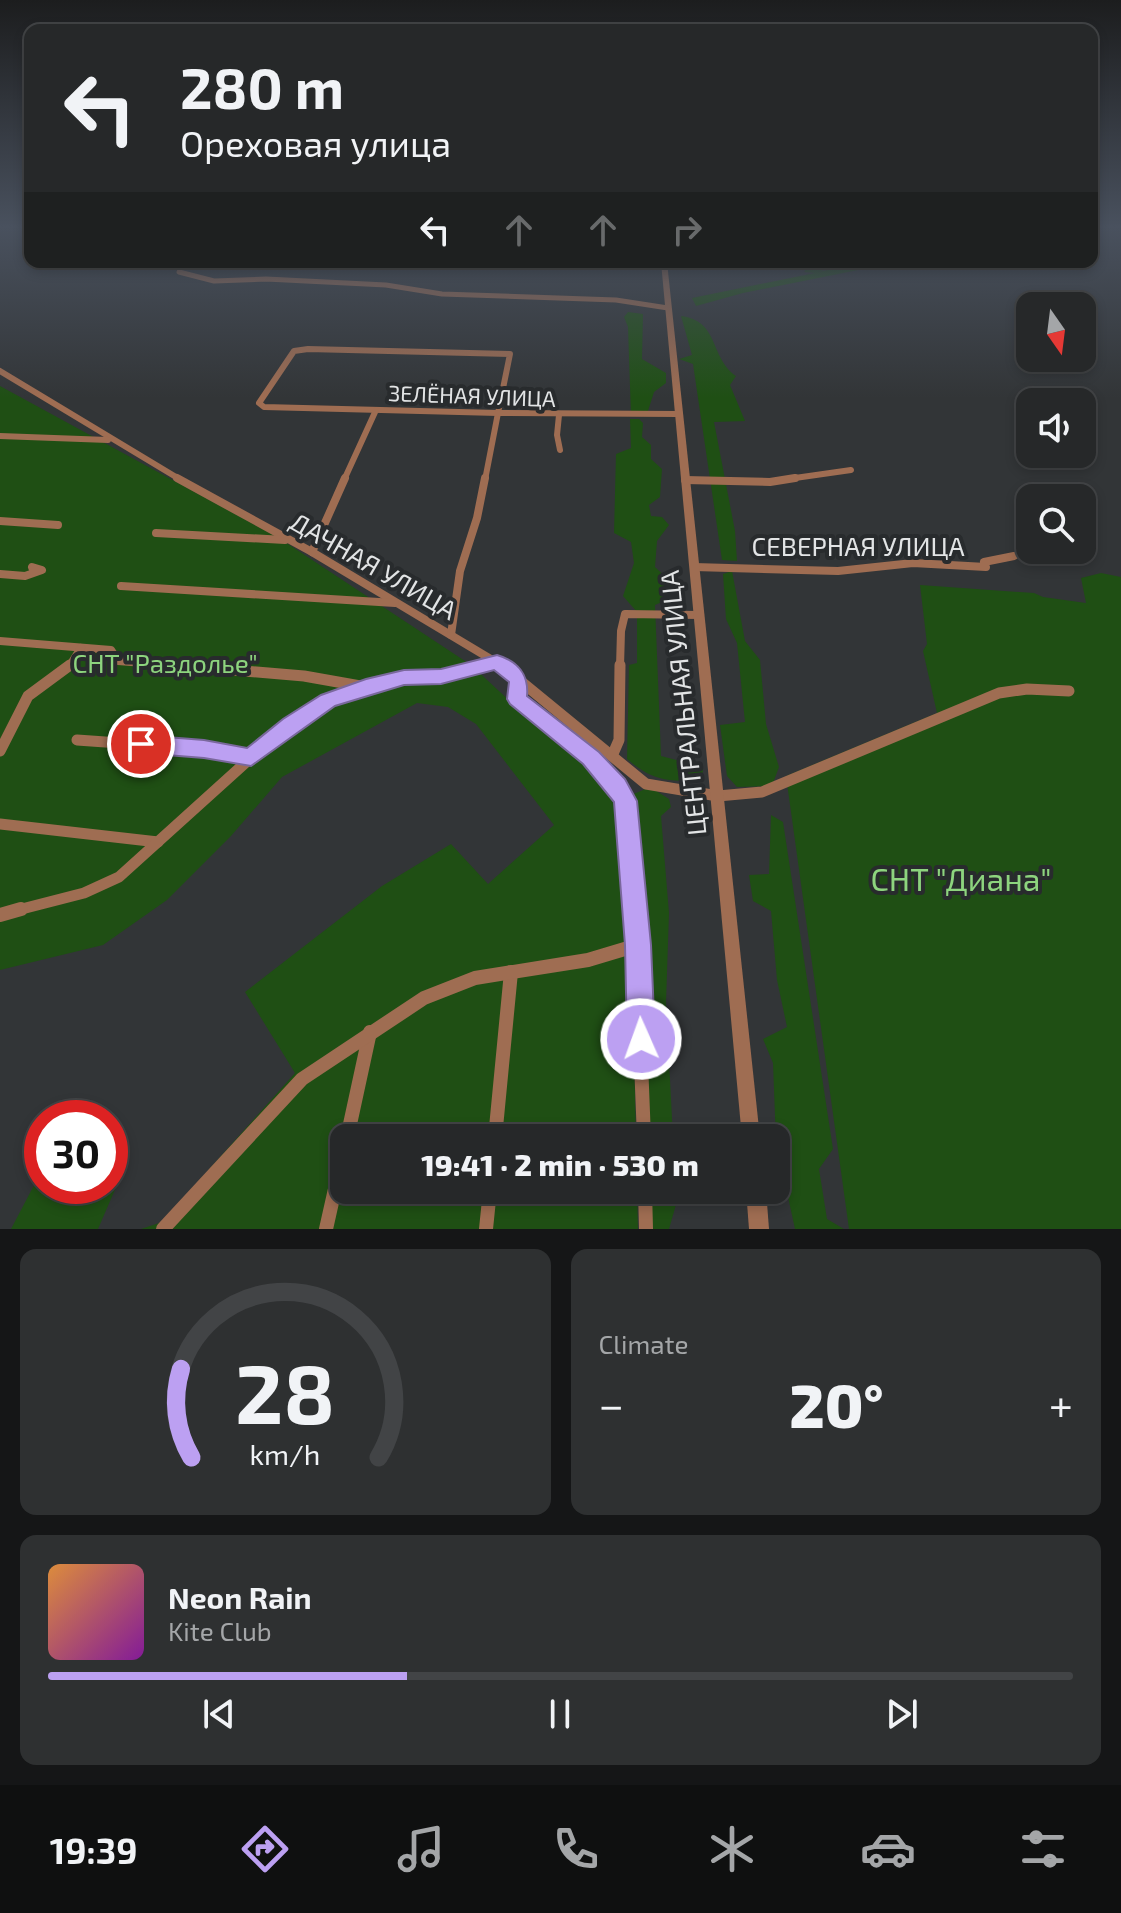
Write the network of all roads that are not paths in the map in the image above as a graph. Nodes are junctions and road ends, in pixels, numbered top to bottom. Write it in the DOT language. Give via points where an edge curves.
graph roads {
  1 [pos="323,283"];
  2 [pos="666,283"];
  3 [pos="668,308"];
  4 [pos="0,371"];
  5 [pos="376,410"];
  6 [pos="497,414"];
  7 [pos="678,414"];
  8 [pos="559,415"];
  9 [pos="0,436"];
  10 [pos="110,439"];
  11 [pos="560,450"];
  12 [pos="851,470"];
  13 [pos="685,480"];
  14 [pos="0,521"];
  15 [pos="58,525"];
  16 [pos="156,533"];
  17 [pos="290,541"];
  18 [pos="312,552"];
  19 [pos="1014,556"];
  20 [pos="32,567"];
  21 [pos="694,567"];
  22 [pos="0,574"];
  23 [pos="121,586"];
  24 [pos="399,603"];
  25 [pos="699,615"];
  26 [pos="451,635"];
  27 [pos="0,641"];
  28 [pos="81,648"];
  29 [pos="497,662"];
  30 [pos="519,679"];
  31 [pos="366,687"];
  32 [pos="1069,691"];
  33 [pos="77,740"];
  34 [pos="0,751"];
  35 [pos="612,756"];
  36 [pos="251,757"];
  37 [pos="718,796"];
  38 [pos="0,824"];
  39 [pos="158,842"];
  40 [pos="0,915"];
  41 [pos="638,945"];
  42 [pos="511,972"];
  43 [pos="370,1032"];
  44 [pos="350,1124"];
  45 [pos="496,1124"];
  46 [pos="644,1124"];
  47 [pos="750,1124"];
  48 [pos="332,1204"];
  49 [pos="489,1204"];
  50 [pos="645,1204"];
  51 [pos="757,1204"];
  52 [pos="163,1229"];
  53 [pos="326,1229"];
  54 [pos="486,1229"];
  55 [pos="646,1229"];
  56 [pos="759,1229"];
  1 -- 3 [label="street" via="616,300"];
  2 -- 3 [label="street, ЦЕНТРАЛЬНАЯ УЛИЦА"];
  3 -- 7 [label="street, ЦЕНТРАЛЬНАЯ УЛИЦА"];
  4 -- 10 [label="street, ДАЧНАЯ УЛИЦА"];
  5 -- 6 [label="street, ЗЕЛЁНАЯ УЛИЦА"];
  5 -- 6 [label="street, ЗЕЛЁНАЯ УЛИЦА" via="259,403 299,349 504,353 512,357"];
  5 -- 18 [label="street"];
  6 -- 8 [label="street, ЗЕЛЁНАЯ УЛИЦА"];
  6 -- 26 [label="street" via="477,518 460,571"];
  7 -- 8 [label="street, ЗЕЛЁНАЯ УЛИЦА"];
  7 -- 13 [label="street, ЦЕНТРАЛЬНАЯ УЛИЦА"];
  8 -- 11 [label="street"];
  9 -- 10 [label="street"];
  10 -- 17 [label="street, ДАЧНАЯ УЛИЦА"];
  12 -- 13 [label="street" via="770,482"];
  13 -- 21 [label="street, ЦЕНТРАЛЬНАЯ УЛИЦА"];
  14 -- 15 [label="street"];
  16 -- 17 [label="street"];
  17 -- 18 [label="street, ДАЧНАЯ УЛИЦА"];
  18 -- 24 [label="street, ДАЧНАЯ УЛИЦА"];
  19 -- 21 [label="street, СЕВЕРНАЯ УЛИЦА" via="984,562 986,567"];
  20 -- 22 [label="street" via="42,570 25,576"];
  21 -- 25 [label="street, ЦЕНТРАЛЬНАЯ УЛИЦА"];
  23 -- 24 [label="street"];
  24 -- 26 [label="street, ДАЧНАЯ УЛИЦА"];
  25 -- 35 [label="street" via="625,614 619,740"];
  25 -- 37 [label="street, ЦЕНТРАЛЬНАЯ УЛИЦА"];
  26 -- 29 [label="street, ДАЧНАЯ УЛИЦА"];
  27 -- 28 [label="street"];
  28 -- 31 [label="street" via="111,650 118,661 304,676"];
  28 -- 34 [label="street" via="69,667 28,696"];
  29 -- 30 [label="street, ДАЧНАЯ УЛИЦА"];
  29 -- 31 [label="street"];
  30 -- 35 [label="street, ДАЧНАЯ УЛИЦА"];
  30 -- 41 [label="street" via="517,699 591,758 626,801"];
  31 -- 36 [label="street" via="328,701"];
  32 -- 37 [label="street, ДАЧНАЯ УЛИЦА" via="999,693 762,792"];
  33 -- 36 [label="street"];
  35 -- 37 [label="street, ДАЧНАЯ УЛИЦА" via="646,784"];
  36 -- 39 [label="street"];
  37 -- 47 [label="street, ЦЕНТРАЛЬНАЯ УЛИЦА"];
  38 -- 39 [label="street"];
  39 -- 40 [label="street" via="119,877 84,893"];
  41 -- 42 [label="street" via="588,960"];
  41 -- 46 [label="street"];
  42 -- 43 [label="street" via="475,978 424,998"];
  42 -- 45 [label="street"];
  43 -- 44 [label="street"];
  43 -- 52 [label="street" via="302,1079"];
  48 -- 53 [label="street"];
  49 -- 54 [label="street"];
  50 -- 55 [label="street"];
  51 -- 56 [label="street"];
}
